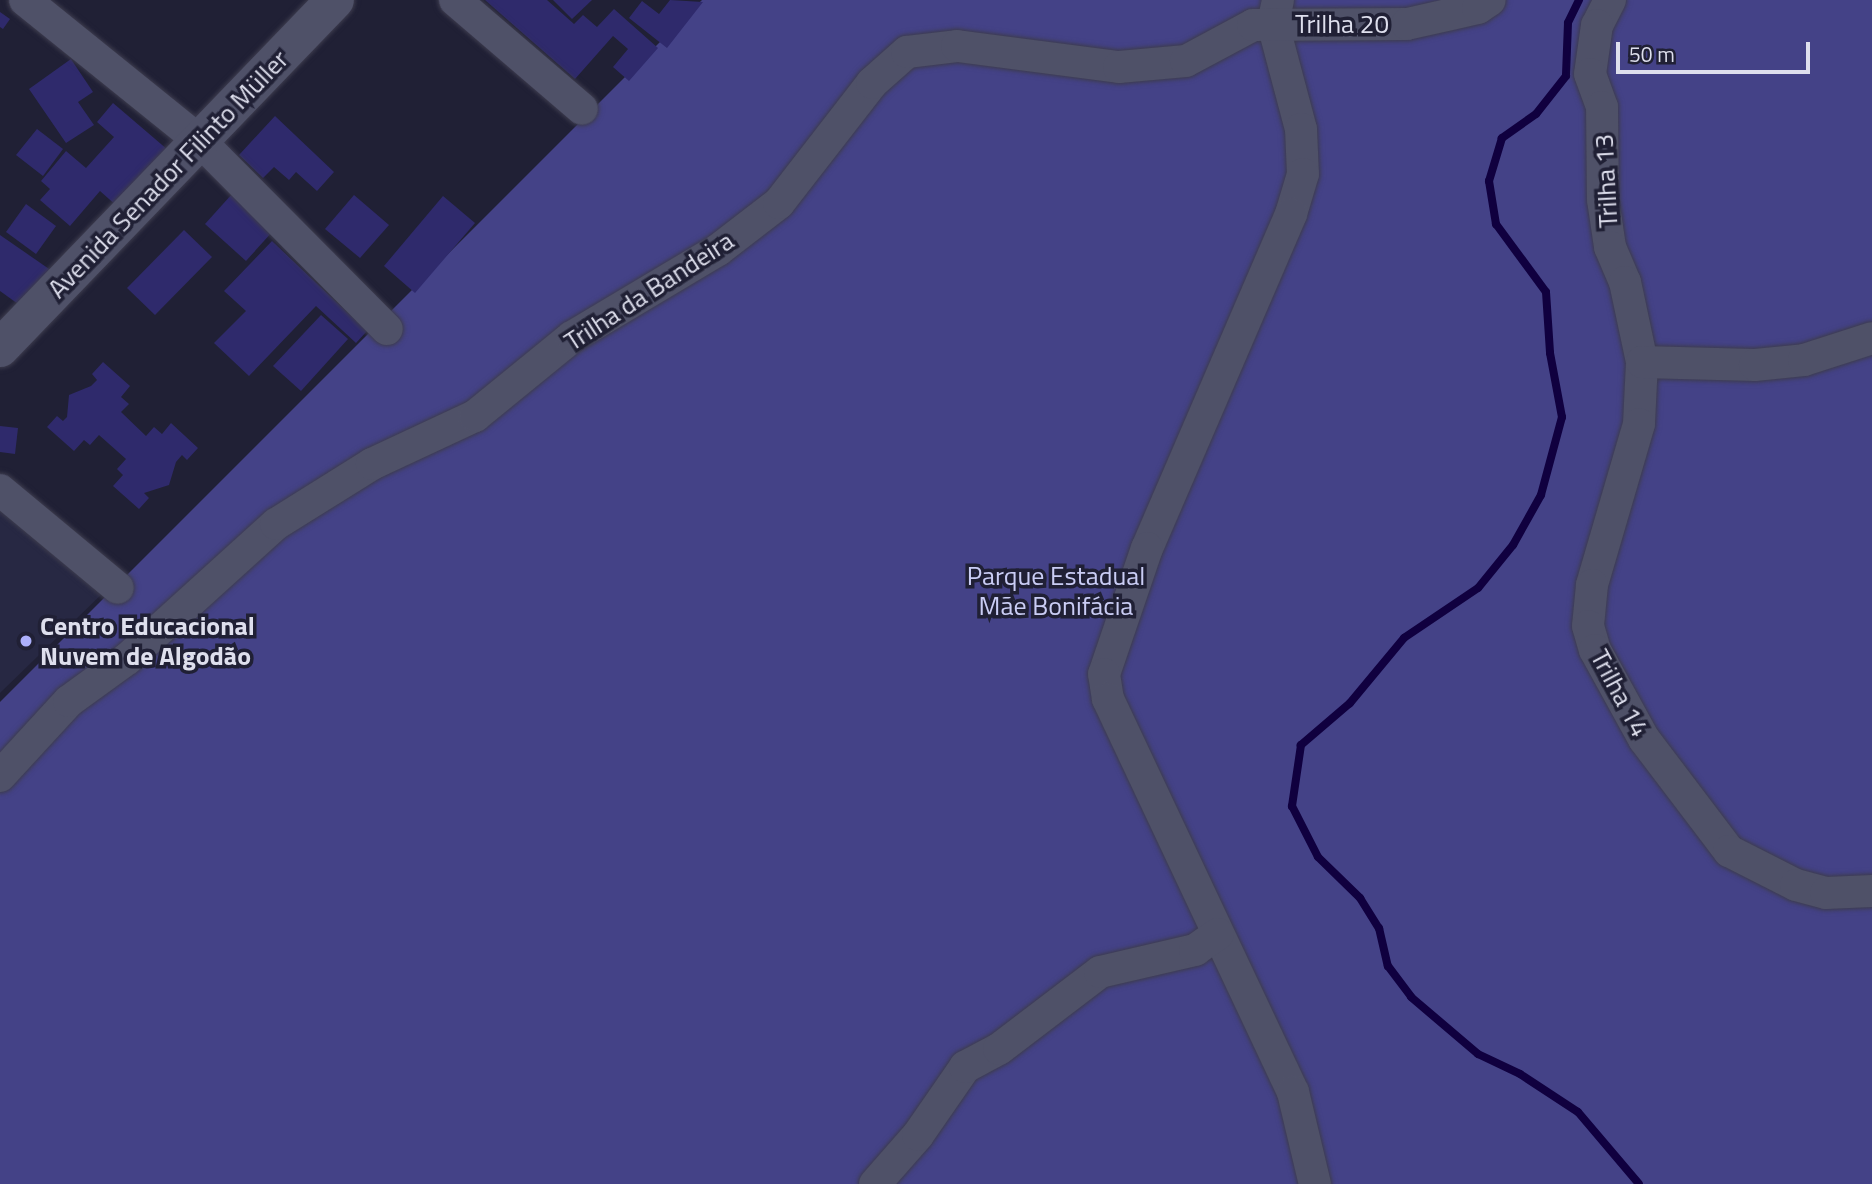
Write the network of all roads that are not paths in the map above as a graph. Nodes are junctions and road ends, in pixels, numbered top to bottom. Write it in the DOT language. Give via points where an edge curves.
graph roads {
  1 [pos="25,0"];
  2 [pos="335,0"];
  3 [pos="455,0"];
  4 [pos="1490,0"];
  5 [pos="1610,0"];
  6 [pos="1275,12"];
  7 [pos="582,109"];
  8 [pos="200,141"];
  9 [pos="387,329"];
  10 [pos="1872,338"];
  11 [pos="0,348"];
  12 [pos="1642,362"];
  13 [pos="0,490"];
  14 [pos="118,588"];
  15 [pos="0,776"];
  16 [pos="1872,891"];
  17 [pos="1218,934"];
  18 [pos="876,1184"];
  19 [pos="1315,1184"];
  1 -- 8 [label="street"];
  2 -- 8 [label="street, Avenida Senador Filinto Müller"];
  3 -- 7 [label="street"];
  4 -- 6 [label="street, Trilha 20" via="1478,8 1408,24"];
  5 -- 12 [label="street, Trilha 13" via="1597,25 1590,74 1602,107 1603,200 1610,247 1625,282"];
  6 -- 15 [label="street, Trilha da Bandeira" via="1186,61 1119,67 957,46 907,52 872,83 779,203 719,250 572,337 475,415 359,471 276,524 127,659 69,701"];
  6 -- 17 [label="street" via="1301,130 1303,174 1291,214 1147,548 1104,674 1108,699"];
  8 -- 9 [label="street"];
  8 -- 11 [label="street, Avenida Senador Filinto Müller"];
  10 -- 12 [label="street" via="1804,360 1779,363"];
  12 -- 16 [label="street, Trilha 14" via="1639,424 1592,586 1588,626 1595,650 1644,739 1729,851 1796,885 1826,893"];
  13 -- 14 [label="street"];
  17 -- 18 [label="street" via="1195,950 1100,972 999,1049 965,1066 918,1135"];
  17 -- 19 [label="street" via="1293,1092"];
}
